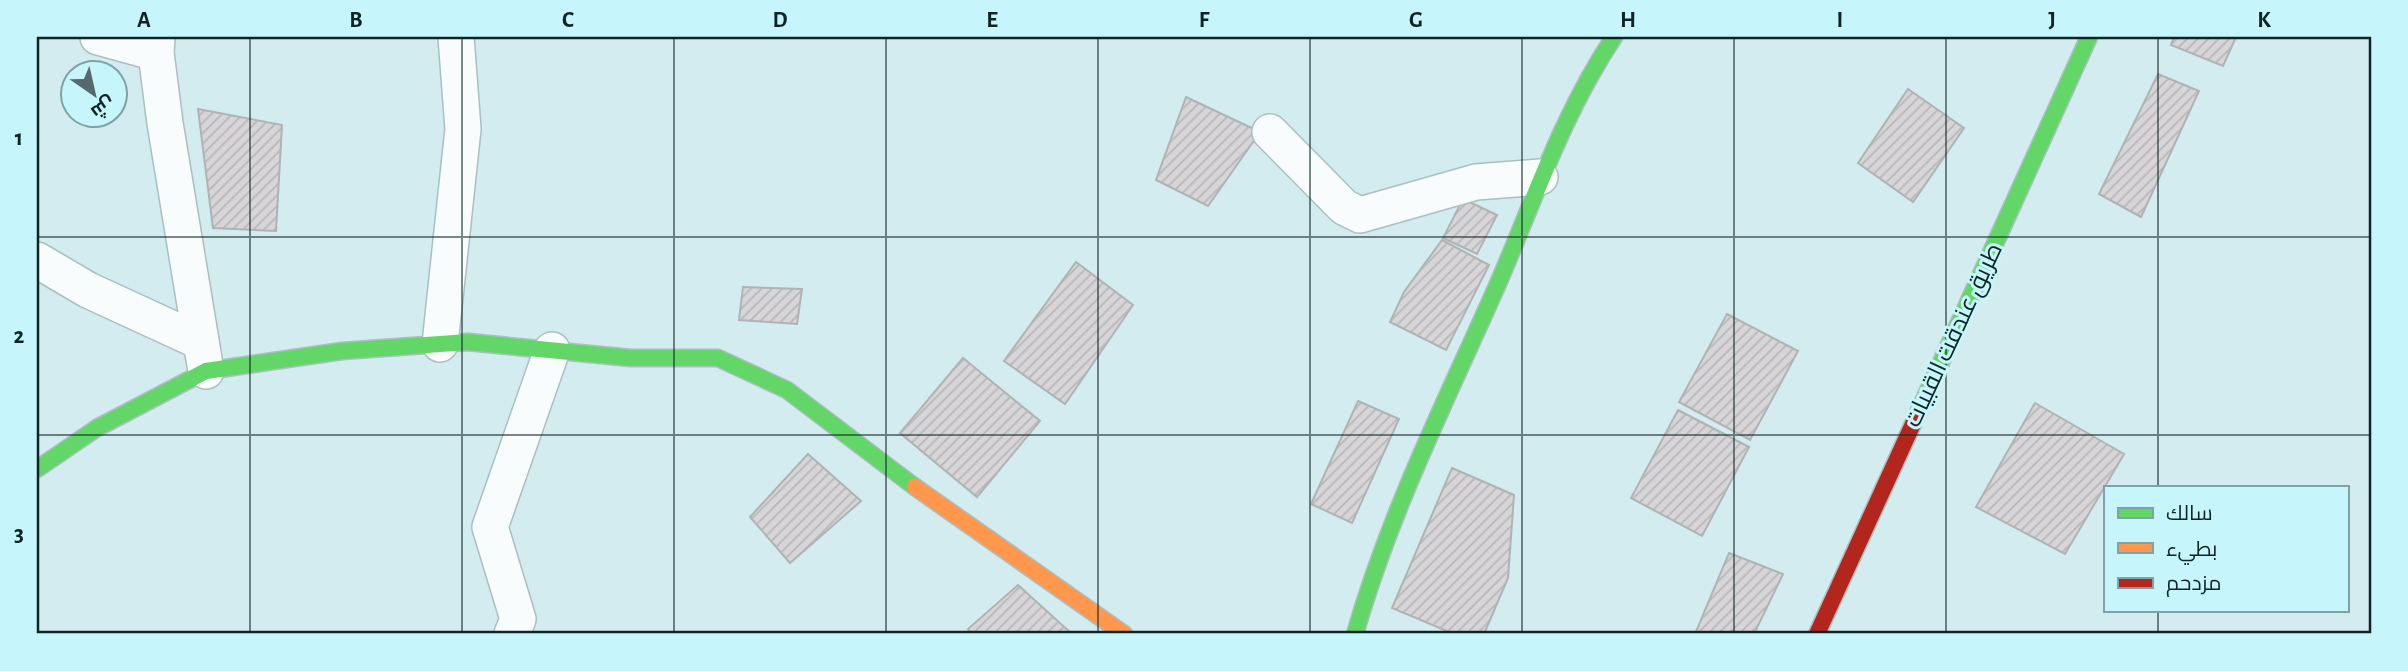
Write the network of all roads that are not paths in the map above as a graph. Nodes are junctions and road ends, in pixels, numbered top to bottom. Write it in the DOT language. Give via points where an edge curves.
graph roads {
  1 [pos="98,37"];
  2 [pos="456,37"];
  3 [pos="1614,37"];
  4 [pos="2089,37"];
  5 [pos="157,45"];
  6 [pos="1270,132"];
  7 [pos="1539,177"];
  8 [pos="37,260"];
  9 [pos="440,344"];
  10 [pos="552,350"];
  11 [pos="203,356"];
  12 [pos="37,469"];
  13 [pos="512,634"];
  14 [pos="1124,634"];
  15 [pos="1355,634"];
  16 [pos="1816,634"];
  1 -- 5 [label="street"];
  2 -- 9 [label="street" via="463,129"];
  3 -- 7 [label="street" via="1574,101"];
  4 -- 16 [label="street, طريق عندقت القبيات"];
  5 -- 11 [label="street"];
  6 -- 7 [label="street" via="1351,213 1360,215 1476,182"];
  7 -- 15 [label="street" via="1499,284 1405,483 1369,577"];
  8 -- 11 [label="street"];
  9 -- 10 [label="street"];
  9 -- 11 [label="street"];
  10 -- 13 [label="street" via="489,527 518,620"];
  10 -- 14 [label="street" via="631,358 699,356 733,363 787,390 906,481"];
  11 -- 12 [label="street" via="167,388"];
}
